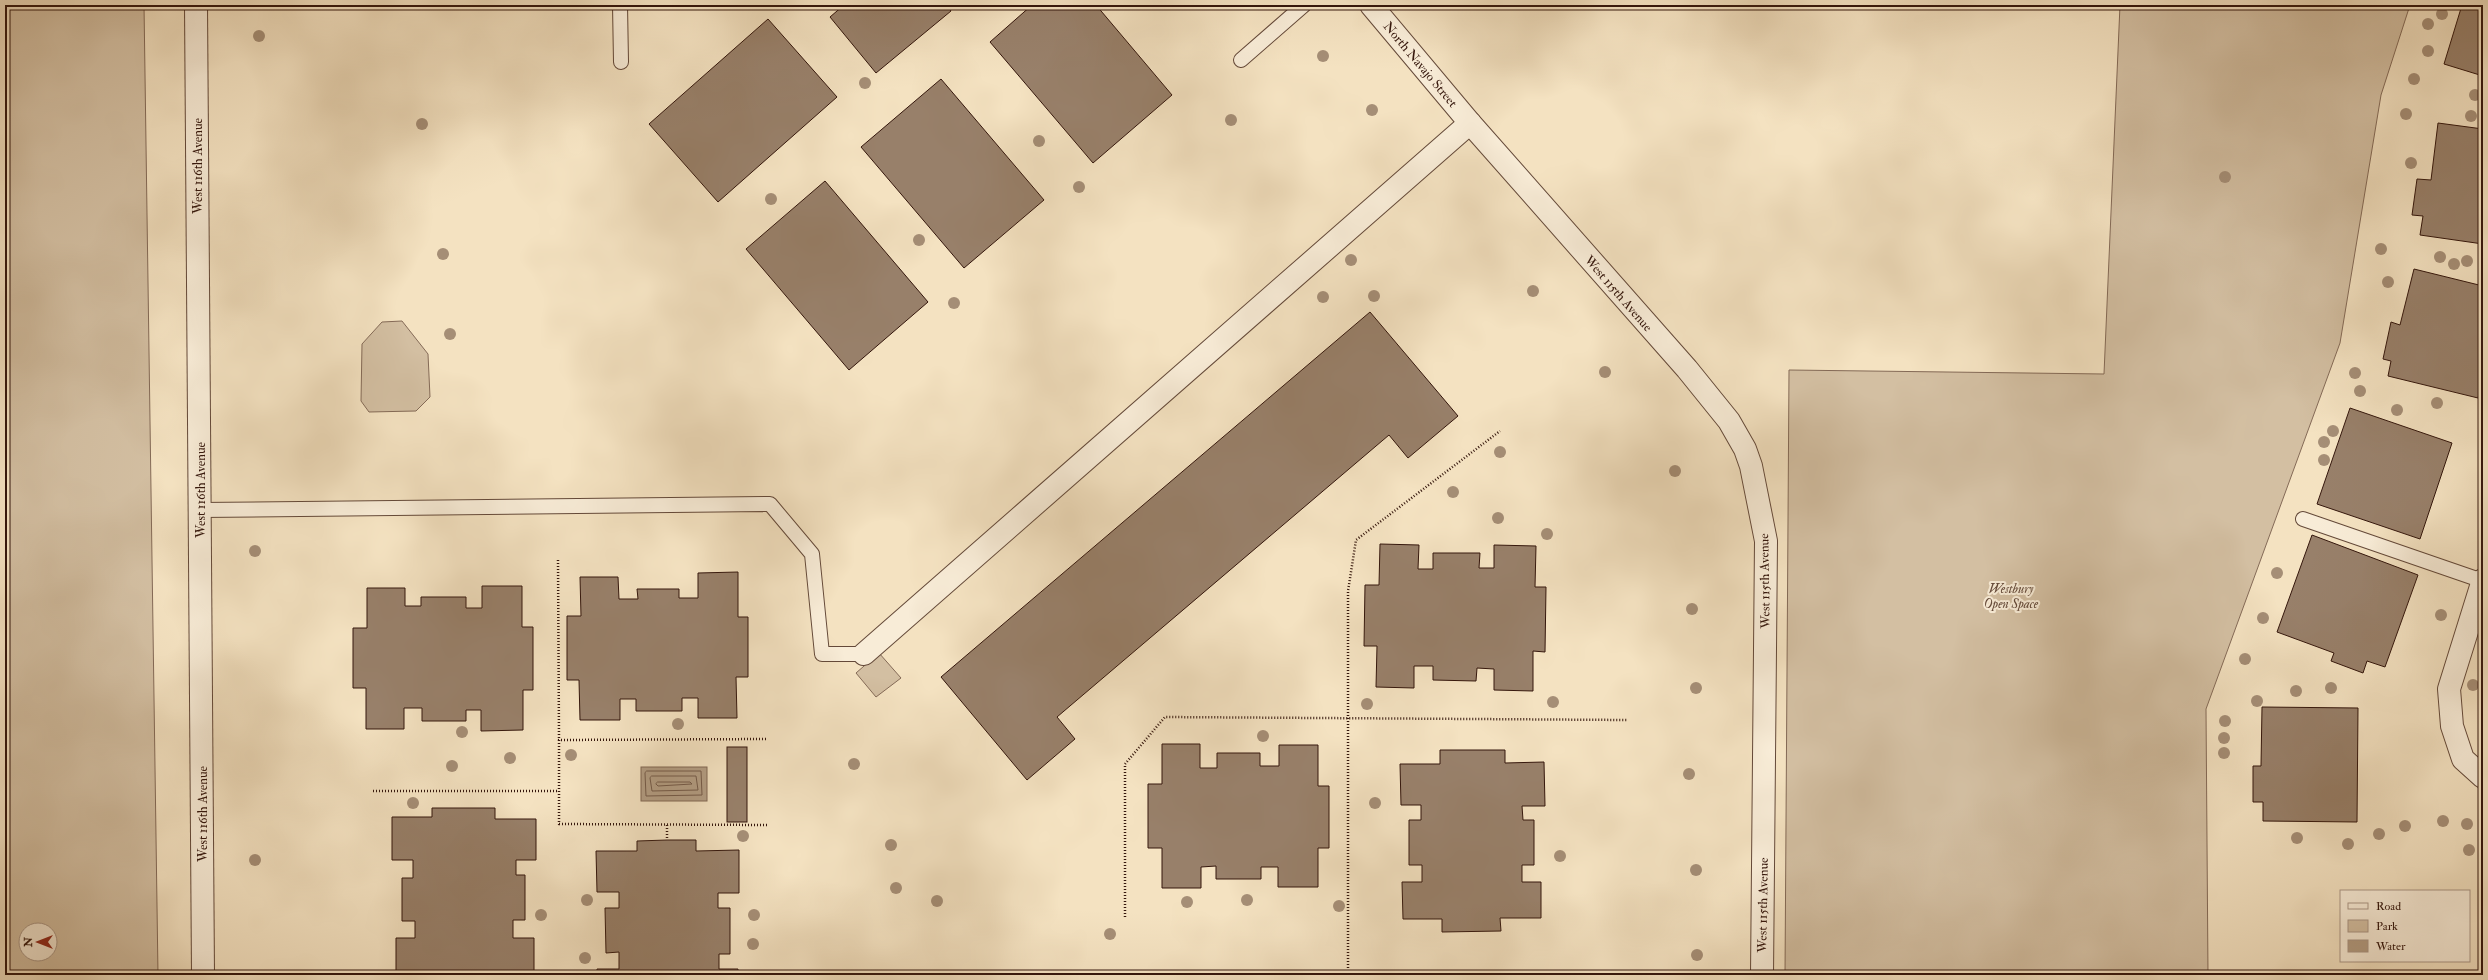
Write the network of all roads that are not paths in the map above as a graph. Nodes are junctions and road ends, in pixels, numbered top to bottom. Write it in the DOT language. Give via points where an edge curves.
graph roads {
  1 [pos="196,5"];
  2 [pos="620,5"];
  3 [pos="1304,5"];
  4 [pos="1371,5"];
  5 [pos="1241,60"];
  6 [pos="621,62"];
  7 [pos="1470,124"];
  8 [pos="200,510"];
  9 [pos="2303,519"];
  10 [pos="2483,580"];
  11 [pos="864,654"];
  12 [pos="2483,777"];
  13 [pos="203,975"];
  14 [pos="1762,975"];
  1 -- 8 [label="street, West 116th Avenue"];
  2 -- 6 [label="lane"];
  3 -- 5 [label="lane"];
  4 -- 7 [label="street, North Navajo Street"];
  7 -- 11 [label="street"];
  7 -- 14 [label="street, West 115th Avenue" via="1692,375 1729,421 1751,466 1766,541"];
  8 -- 11 [label="lane" via="770,504 812,554 822,654"];
  8 -- 13 [label="street, West 116th Avenue"];
  9 -- 10 [label="lane"];
  10 -- 12 [label="street" via="2449,689 2452,726 2463,759"];
}
